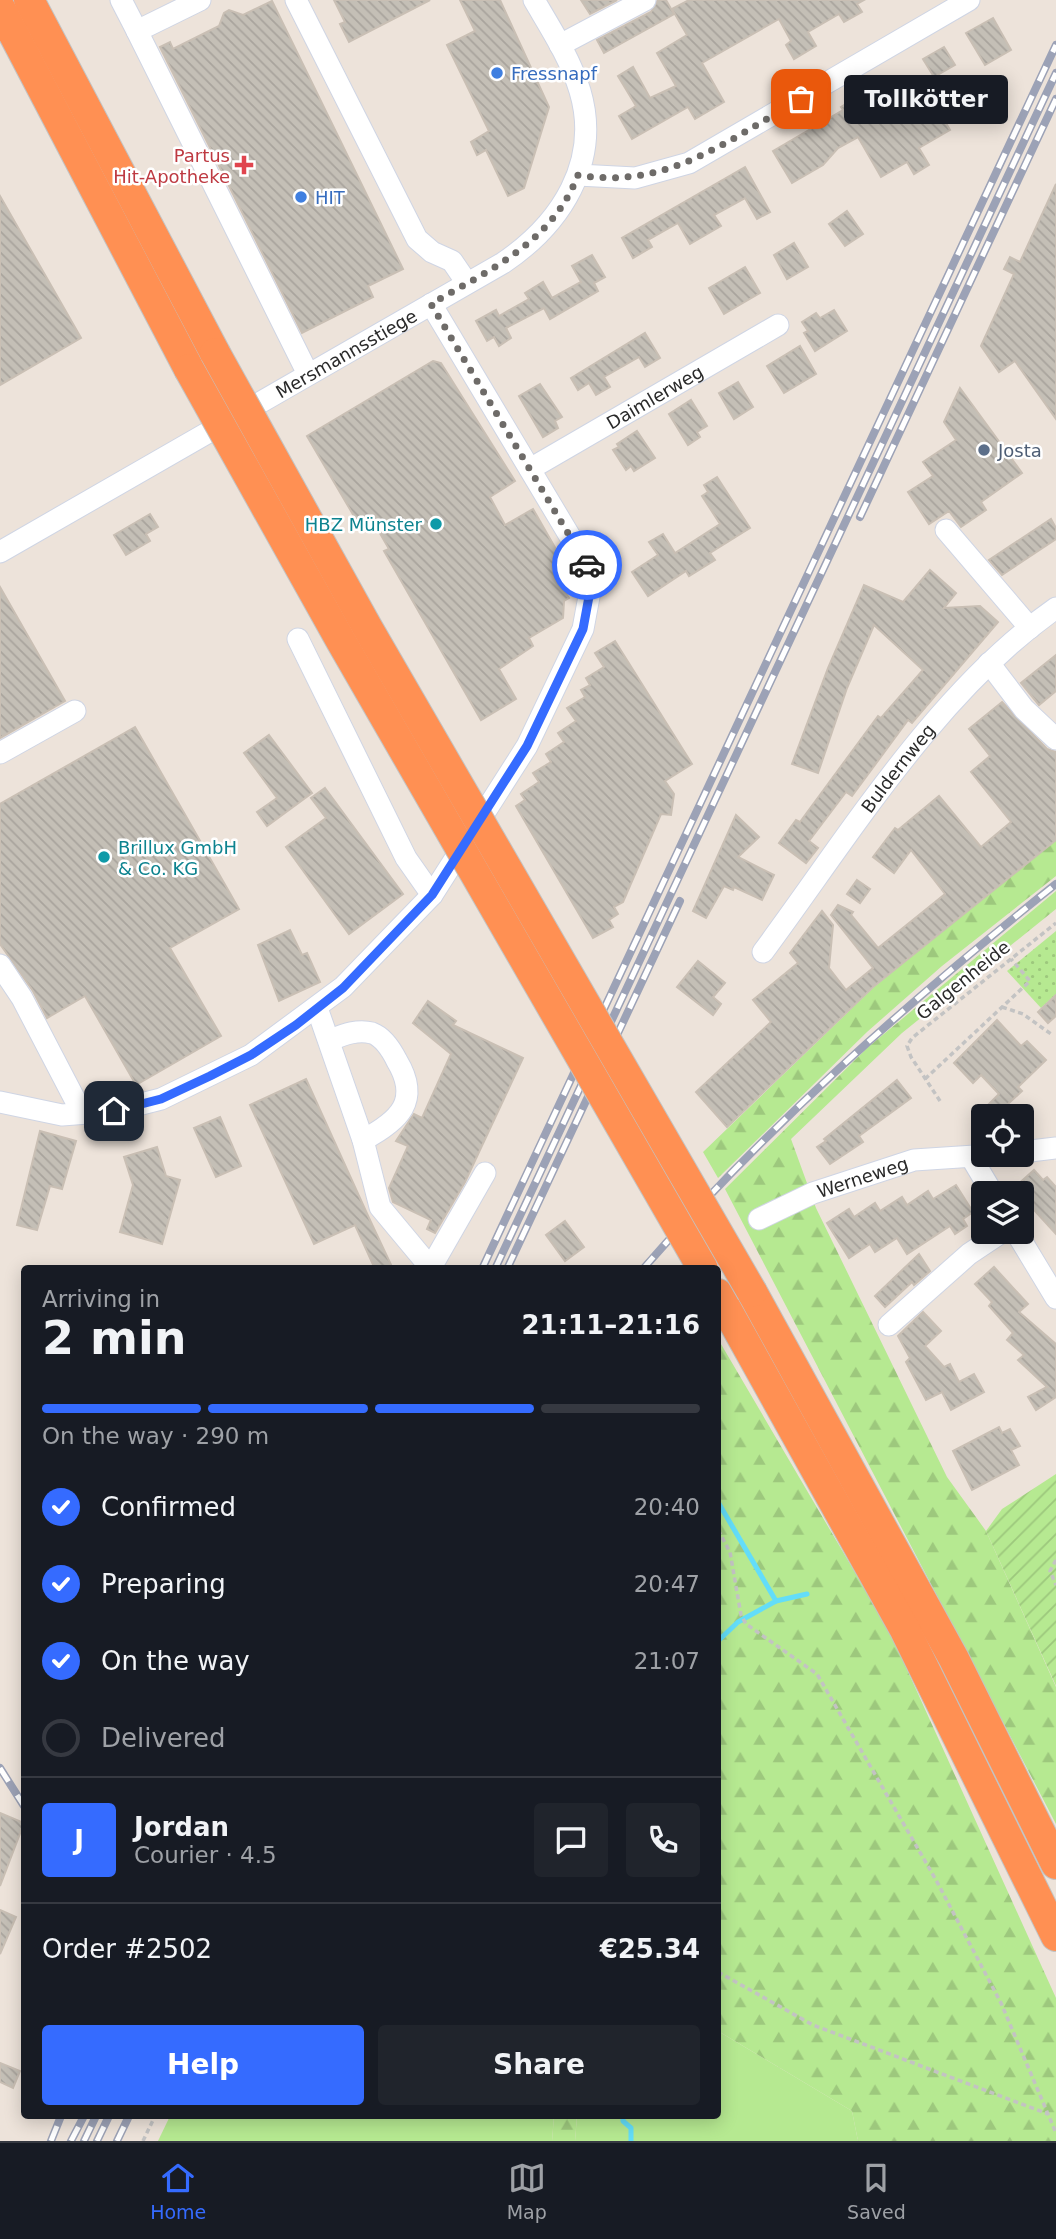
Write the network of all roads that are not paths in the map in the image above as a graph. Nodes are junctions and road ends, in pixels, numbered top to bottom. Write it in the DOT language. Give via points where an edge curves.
graph roads {
  1 [pos="29,0"];
  2 [pos="121,0"];
  3 [pos="200,0"];
  4 [pos="296,0"];
  5 [pos="534,0"];
  6 [pos="645,0"];
  7 [pos="969,0"];
  8 [pos="0,8"];
  9 [pos="137,31"];
  10 [pos="559,45"];
  11 [pos="0,53"];
  12 [pos="578,175"];
  13 [pos="103,207"];
  14 [pos="467,283"];
  15 [pos="431,304"];
  16 [pos="778,325"];
  17 [pos="308,374"];
  18 [pos="530,469"];
  19 [pos="946,530"];
  20 [pos="0,552"];
  21 [pos="1054,614"];
  22 [pos="1030,628"];
  23 [pos="298,639"];
  24 [pos="989,663"];
  25 [pos="75,711"];
  26 [pos="1056,739"];
  27 [pos="0,753"];
  28 [pos="432,895"];
  29 [pos="762,952"];
  30 [pos="0,965"];
  31 [pos="317,1008"];
  32 [pos="330,1040"];
  33 [pos="0,1102"];
  34 [pos="82,1113"];
  35 [pos="363,1140"];
  36 [pos="1056,1149"];
  37 [pos="1034,1151"];
  38 [pos="971,1157"];
  39 [pos="485,1172"];
  40 [pos="759,1219"];
  41 [pos="984,1244"];
  42 [pos="1023,1244"];
  43 [pos="701,1265"];
  44 [pos="1056,1298"];
  45 [pos="723,1303"];
  46 [pos="889,1325"];
  47 [pos="1056,1864"];
  48 [pos="1056,1936"];
  1 -- 47 [label="highway, bridge" via="215,353 367,627 752,1292 948,1648"];
  2 -- 9 [label="street"];
  3 -- 9 [label="street"];
  4 -- 14 [label="street" via="417,239 452,261"];
  5 -- 10 [label="street, Mersmannsstiege"];
  6 -- 10 [label="street"];
  7 -- 12 [label="street" via="689,163 635,178"];
  8 -- 13 [label="highway"];
  9 -- 17 [label="street"];
  10 -- 12 [label="street, Mersmannsstiege" via="577,82 584,114"];
  11 -- 13 [label="highway"];
  12 -- 14 [label="street, Mersmannsstiege" via="564,206 541,233"];
  13 -- 43 [label="highway, bridge" via="341,641"];
  14 -- 15 [label="street, Mersmannsstiege"];
  15 -- 17 [label="street, Mersmannsstiege"];
  15 -- 18 [label="street"];
  16 -- 18 [label="street, Daimlerweg"];
  17 -- 20 [label="street, Mersmannsstiege"];
  18 -- 28 [label="street" via="593,575 583,629 527,746"];
  19 -- 22 [label="street"];
  21 -- 22 [label="street, Buldernweg"];
  22 -- 24 [label="street, Buldernweg"];
  23 -- 28 [label="street" via="406,858"];
  24 -- 26 [label="street" via="1024,709"];
  24 -- 29 [label="street, Buldernweg" via="918,743"];
  25 -- 27 [label="street"];
  28 -- 31 [label="street" via="361,970"];
  30 -- 34 [label="street"];
  31 -- 32 [label="street"];
  31 -- 34 [label="street" via="251,1055 161,1099 114,1111"];
  32 -- 35 [label="street"];
  32 -- 35 [label="street" via="356,1031 374,1034 390,1048 408,1078 410,1093 402,1109 386,1128"];
  33 -- 34 [label="street" via="62,1115"];
  35 -- 39 [label="street" via="380,1207 425,1261 434,1262"];
  36 -- 37 [label="street"];
  38 -- 40 [label="street, Werneweg" via="914,1160 883,1169 813,1193"];
  41 -- 46 [label="street"];
  42 -- 44 [label="street"];
  45 -- 48 [label="highway" via="899,1620"];
}
